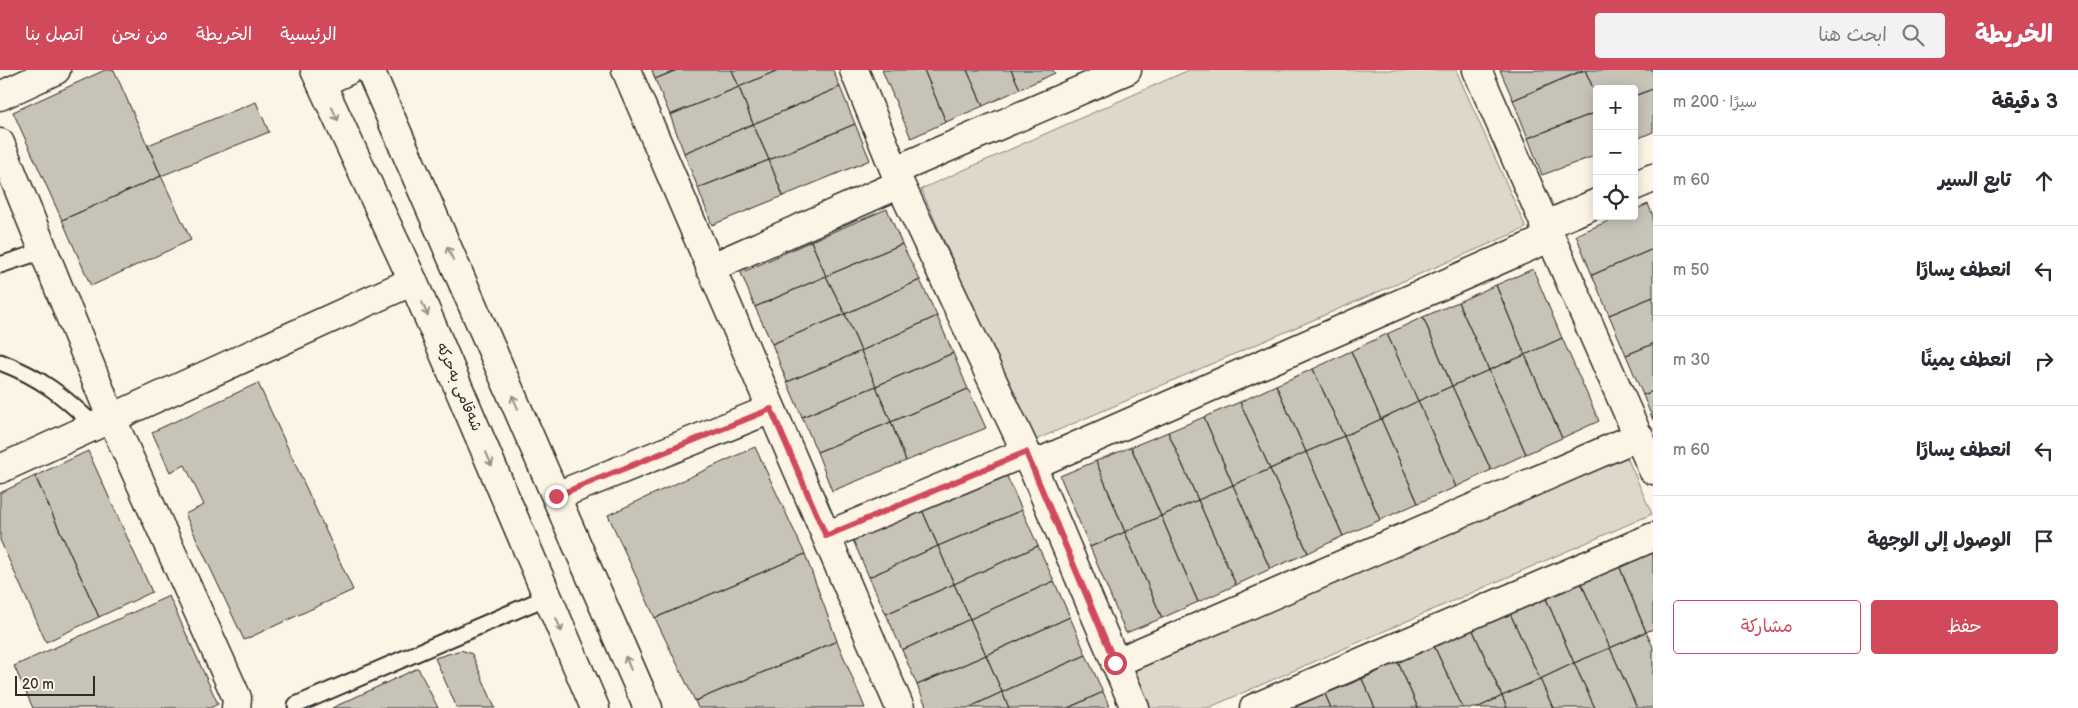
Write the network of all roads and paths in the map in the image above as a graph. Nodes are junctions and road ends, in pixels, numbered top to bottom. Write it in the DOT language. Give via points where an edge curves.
graph roads {
  1 [pos="56,70"];
  2 [pos="348,70"];
  3 [pos="370,70"];
  4 [pos="626,70"];
  5 [pos="854,70"];
  6 [pos="1127,70"];
  7 [pos="1477,70"];
  8 [pos="318,76"];
  9 [pos="0,96"];
  10 [pos="0,144"];
  11 [pos="898,177"];
  12 [pos="1653,178"];
  13 [pos="1638,184"];
  14 [pos="1593,205"];
  15 [pos="1547,232"];
  16 [pos="44,251"];
  17 [pos="0,265"];
  18 [pos="710,268"];
  19 [pos="414,281"];
  20 [pos="0,362"];
  21 [pos="771,409"];
  22 [pos="103,421"];
  23 [pos="1639,436"];
  24 [pos="1029,459"];
  25 [pos="0,469"];
  26 [pos="1653,470"];
  27 [pos="556,496"];
  28 [pos="826,536"];
  29 [pos="1653,537"];
  30 [pos="548,597"];
  31 [pos="1115,663"];
  32 [pos="296,705"];
  33 [pos="236,708"];
  34 [pos="595,708"];
  35 [pos="648,708"];
  36 [pos="900,708"];
  37 [pos="1135,708"];
  38 [pos="1254,708"];
  1 -- 9 [label="street"];
  2 -- 8 [label="street"];
  27 -- 3 [label="street, one-way"];
  4 -- 18 [label="street"];
  5 -- 11 [label="street"];
  6 -- 11 [label="street"];
  7 -- 15 [label="street"];
  8 -- 19 [label="street, شەقامی بەحرکە, one-way"];
  10 -- 16 [label="street"];
  11 -- 18 [label="street"];
  11 -- 24 [label="street"];
  12 -- 13 [label="street"];
  14 -- 15 [label="street"];
  15 -- 23 [label="street"];
  15 -- 24 [label="street"];
  16 -- 17 [label="lane"];
  16 -- 22 [label="street"];
  18 -- 21 [label="street"];
  19 -- 22 [label="street"];
  19 -- 30 [label="street, شەقامی بەحرکە, one-way"];
  20 -- 22 [label="lane" via="24,371"];
  21 -- 27 [label="street"];
  21 -- 28 [label="street"];
  22 -- 25 [label="street"];
  22 -- 33 [label="street" via="237,698"];
  23 -- 26 [label="street"];
  23 -- 31 [label="street"];
  24 -- 28 [label="street"];
  24 -- 31 [label="street"];
  35 -- 27 [label="street, one-way"];
  28 -- 36 [label="street"];
  29 -- 38 [label="street"];
  30 -- 32 [label="lane"];
  30 -- 34 [label="street, شەقامی بەحرکە, one-way"];
  31 -- 37 [label="street"];
}
